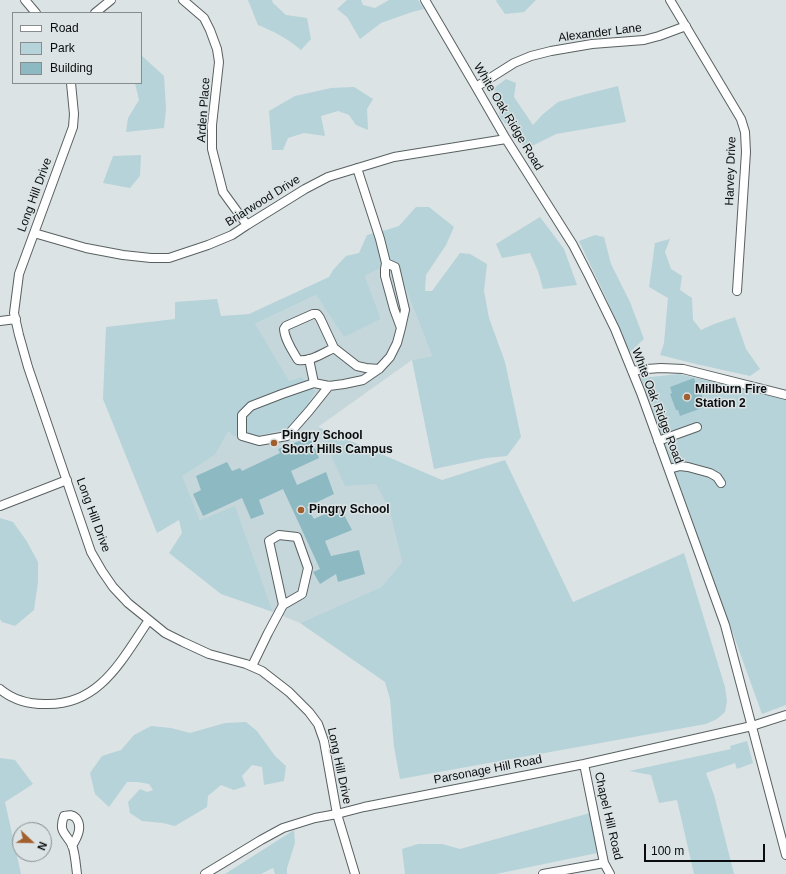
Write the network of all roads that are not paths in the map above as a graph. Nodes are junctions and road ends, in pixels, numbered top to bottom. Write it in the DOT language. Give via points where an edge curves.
graph roads {
  1 [pos="25,0"];
  2 [pos="111,0"];
  3 [pos="183,0"];
  4 [pos="425,0"];
  5 [pos="670,0"];
  6 [pos="35,12"];
  7 [pos="96,12"];
  8 [pos="686,26"];
  9 [pos="71,84"];
  10 [pos="476,87"];
  11 [pos="506,139"];
  12 [pos="357,168"];
  13 [pos="247,225"];
  14 [pos="34,233"];
  15 [pos="737,291"];
  16 [pos="16,319"];
  17 [pos="0,320"];
  18 [pos="334,348"];
  19 [pos="309,359"];
  20 [pos="379,369"];
  21 [pos="632,371"];
  22 [pos="314,382"];
  23 [pos="329,386"];
  24 [pos="786,396"];
  25 [pos="697,427"];
  26 [pos="658,441"];
  27 [pos="669,469"];
  28 [pos="67,480"];
  29 [pos="721,483"];
  30 [pos="0,506"];
  31 [pos="283,605"];
  32 [pos="148,620"];
  33 [pos="252,666"];
  34 [pos="0,689"];
  35 [pos="786,715"];
  36 [pos="752,726"];
  37 [pos="584,764"];
  38 [pos="337,814"];
  39 [pos="783,830"];
  40 [pos="72,846"];
  41 [pos="786,855"];
  42 [pos="604,863"];
  43 [pos="77,874"];
  44 [pos="205,874"];
  45 [pos="355,874"];
  46 [pos="544,874"];
  47 [pos="610,874"];
  1 -- 6 [label="street"];
  2 -- 7 [label="street"];
  3 -- 13 [label="street, Arden Place" via="204,18 217,49 219,62 212,149 223,192"];
  4 -- 10 [label="street, White Oak Ridge Road"];
  5 -- 8 [label="street, Harvey Drive"];
  8 -- 10 [label="street, Alexander Lane" via="644,40 592,44 531,56 514,63"];
  8 -- 15 [label="street, Harvey Drive" via="741,119 745,132 746,152"];
  9 -- 14 [label="street, Long Hill Drive" via="73,127"];
  10 -- 11 [label="street, White Oak Ridge Road"];
  11 -- 12 [label="street, Briarwood Drive" via="394,157"];
  11 -- 21 [label="street, White Oak Ridge Road" via="573,245 615,329"];
  12 -- 13 [label="street, Briarwood Drive" via="328,177"];
  12 -- 20 [label="street" via="380,239 386,263 385,276 401,328 390,357"];
  13 -- 14 [label="street, Briarwood Drive" via="232,235 169,258 122,255"];
  14 -- 16 [label="street, Long Hill Drive" via="19,274 14,313"];
  16 -- 17 [label="street"];
  16 -- 28 [label="street, Long Hill Drive" via="28,367"];
  18 -- 19 [label="street"];
  18 -- 19 [label="street" via="317,314 286,326 284,335 298,360"];
  18 -- 20 [label="street" via="357,366"];
  19 -- 22 [label="street"];
  20 -- 23 [label="street" via="363,380"];
  21 -- 24 [label="street" via="683,369"];
  21 -- 26 [label="street, White Oak Ridge Road"];
  22 -- 23 [label="street"];
  22 -- 23 [label="street" via="251,406 242,416 242,436 259,441 287,436"];
  25 -- 26 [label="street"];
  26 -- 27 [label="street, White Oak Ridge Road"];
  27 -- 29 [label="street" via="680,466 710,472"];
  27 -- 36 [label="street, White Oak Ridge Road" via="725,625"];
  28 -- 30 [label="street"];
  28 -- 32 [label="street, Long Hill Drive" via="91,552 113,587"];
  31 -- 31 [label="street" via="302,594 308,568 297,538 279,535 269,541"];
  31 -- 33 [label="street"];
  32 -- 33 [label="street, Long Hill Drive" via="165,633 209,654"];
  32 -- 34 [label="street" via="114,671 84,696 59,704 32,704 15,699"];
  33 -- 38 [label="street, Long Hill Drive" via="289,692 310,712 318,724 324,740"];
  35 -- 36 [label="street, Parsonage Hill Road"];
  36 -- 37 [label="street, Parsonage Hill Road"];
  36 -- 39 [label="street, White Oak Ridge Road"];
  37 -- 38 [label="street, Parsonage Hill Road"];
  37 -- 42 [label="street, Chapel Hill Road"];
  38 -- 44 [label="street, Parsonage Hill Road" via="283,828"];
  38 -- 45 [label="street, Long Hill Drive"];
  39 -- 41 [label="street, White Oak Ridge Road"];
  40 -- 43 [label="street"];
  42 -- 46 [label="street"];
  42 -- 47 [label="street, Chapel Hill Road"];
}
